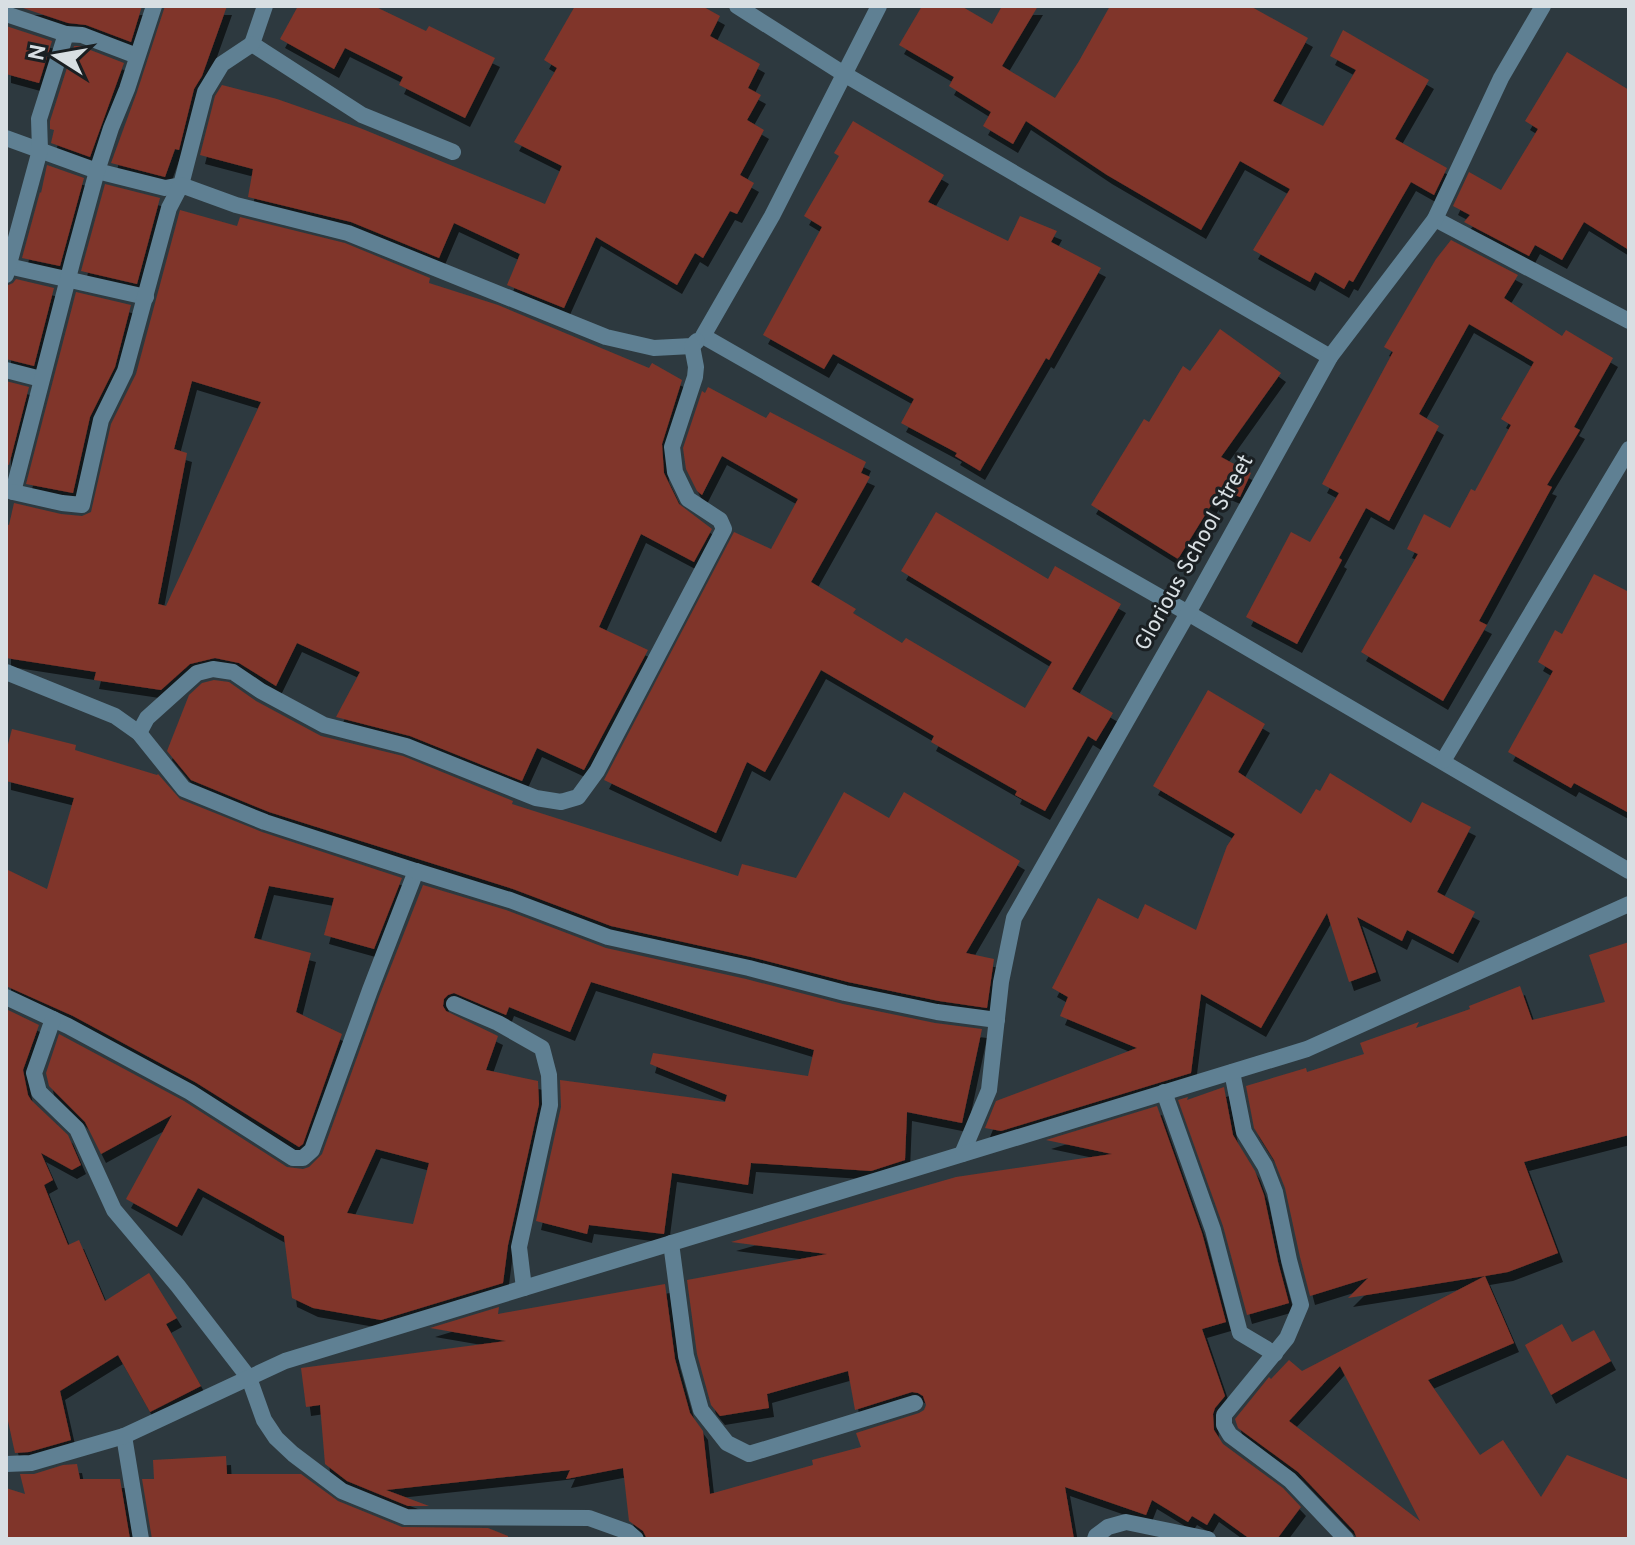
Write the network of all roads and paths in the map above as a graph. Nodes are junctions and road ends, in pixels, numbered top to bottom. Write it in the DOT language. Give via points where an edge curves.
graph roads {
  1 [pos="154,6"];
  2 [pos="265,6"];
  3 [pos="737,6"];
  4 [pos="879,6"];
  5 [pos="1543,6"];
  6 [pos="6,14"];
  7 [pos="66,34"];
  8 [pos="252,44"];
  9 [pos="137,56"];
  10 [pos="844,74"];
  11 [pos="6,138"];
  12 [pos="40,150"];
  13 [pos="453,152"];
  14 [pos="97,171"];
  15 [pos="181,185"];
  16 [pos="1435,219"];
  17 [pos="7,270"];
  18 [pos="68,278"];
  19 [pos="146,297"];
  20 [pos="1629,321"];
  21 [pos="698,341"];
  22 [pos="1330,357"];
  23 [pos="6,370"];
  24 [pos="41,379"];
  25 [pos="1629,449"];
  26 [pos="10,490"];
  27 [pos="1188,613"];
  28 [pos="6,672"];
  29 [pos="139,733"];
  30 [pos="1443,761"];
  31 [pos="416,871"];
  32 [pos="1629,871"];
  33 [pos="1629,904"];
  34 [pos="6,997"];
  35 [pos="454,1004"];
  36 [pos="53,1019"];
  37 [pos="997,1020"];
  38 [pos="1232,1072"];
  39 [pos="1164,1092"];
  40 [pos="962,1154"];
  41 [pos="671,1243"];
  42 [pos="524,1288"];
  43 [pos="1275,1354"];
  44 [pos="249,1378"];
  45 [pos="915,1403"];
  46 [pos="124,1436"];
  47 [pos="6,1464"];
  48 [pos="141,1539"];
  49 [pos="636,1539"];
  50 [pos="1095,1539"];
  51 [pos="1208,1539"];
  52 [pos="1346,1539"];
  1 -- 9 [label="street"];
  2 -- 8 [label="street"];
  3 -- 10 [label="street"];
  4 -- 10 [label="street"];
  5 -- 16 [label="street, Glorious School Street" via="1501,78"];
  6 -- 7 [label="street"];
  7 -- 9 [label="street"];
  7 -- 12 [label="street" via="39,119"];
  8 -- 13 [label="street" via="362,115"];
  8 -- 15 [label="street" via="222,64 205,92"];
  9 -- 14 [label="street"];
  10 -- 21 [label="street" via="772,216"];
  10 -- 22 [label="street"];
  11 -- 12 [label="street"];
  12 -- 14 [label="street"];
  12 -- 17 [label="street"];
  14 -- 15 [label="street" via="165,188"];
  14 -- 18 [label="street"];
  15 -- 19 [label="street" via="169,208"];
  15 -- 21 [label="street" via="236,205 348,233 606,337 654,348"];
  16 -- 20 [label="street"];
  16 -- 22 [label="street, Glorious School Street"];
  17 -- 18 [label="street"];
  18 -- 19 [label="street"];
  18 -- 24 [label="street"];
  19 -- 26 [label="street" via="125,371 101,420 82,505"];
  21 -- 27 [label="street"];
  21 -- 29 [label="street" via="695,377 672,447 675,472 688,499 720,520 724,529 597,771 578,797 561,802 536,798 406,746 324,725 233,672 213,669 197,673 147,718"];
  22 -- 27 [label="street, Glorious School Street"];
  23 -- 24 [label="street"];
  24 -- 26 [label="street"];
  25 -- 30 [label="street"];
  27 -- 30 [label="street"];
  27 -- 37 [label="street, Glorious School Street" via="1014,918"];
  28 -- 29 [label="street" via="115,716"];
  29 -- 31 [label="street" via="184,789 265,822"];
  30 -- 32 [label="street"];
  31 -- 36 [label="street" via="312,1150 303,1158 293,1158 190,1092"];
  31 -- 37 [label="street" via="608,937 845,993"];
  33 -- 38 [label="street" via="1307,1049"];
  34 -- 36 [label="street"];
  35 -- 42 [label="street" via="542,1048 549,1075 550,1105 519,1247"];
  36 -- 44 [label="street" via="34,1073 39,1092 77,1129 114,1210"];
  37 -- 40 [label="street, Glorious School Street" via="989,1090"];
  38 -- 39 [label="street"];
  38 -- 43 [label="street" via="1244,1132 1275,1192 1301,1305"];
  39 -- 40 [label="street"];
  39 -- 43 [label="street" via="1213,1230 1240,1333"];
  40 -- 41 [label="street"];
  41 -- 42 [label="street"];
  41 -- 45 [label="street" via="686,1356 701,1410 727,1443 749,1454"];
  42 -- 44 [label="street" via="285,1361"];
  43 -- 52 [label="street" via="1224,1415 1224,1425 1290,1480"];
  44 -- 46 [label="street"];
  44 -- 49 [label="street" via="276,1438 342,1491 406,1517 589,1518"];
  46 -- 47 [label="street" via="31,1463"];
  46 -- 48 [label="street"];
  50 -- 51 [label="street" via="1108,1527 1126,1522"];
}
